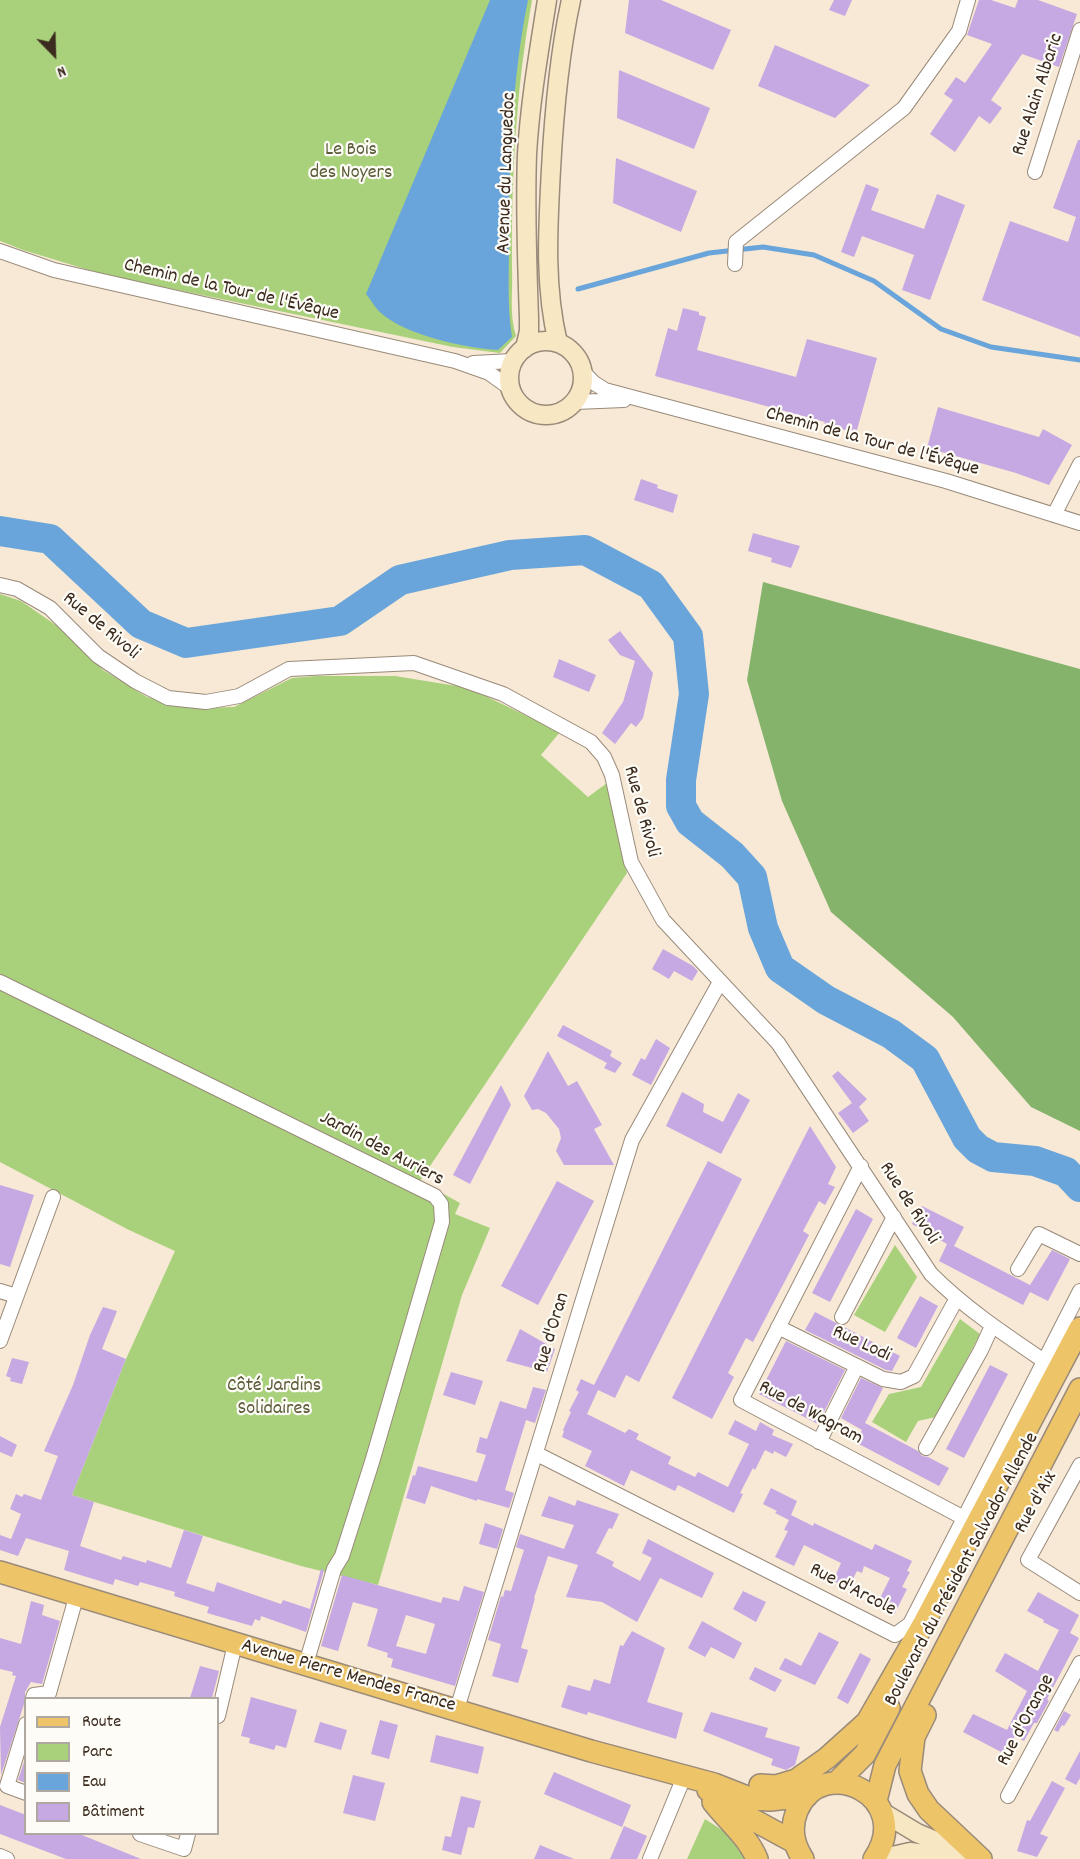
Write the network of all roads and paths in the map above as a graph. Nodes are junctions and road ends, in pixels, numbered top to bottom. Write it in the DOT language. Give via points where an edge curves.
graph roads {
  1 [pos="547,0"];
  2 [pos="571,0"];
  3 [pos="968,0"];
  4 [pos="1080,30"];
  5 [pos="1035,172"];
  6 [pos="0,251"];
  7 [pos="735,264"];
  8 [pos="558,343"];
  9 [pos="519,354"];
  10 [pos="455,361"];
  11 [pos="583,372"];
  12 [pos="510,388"];
  13 [pos="575,402"];
  14 [pos="654,403"];
  15 [pos="1080,464"];
  16 [pos="1054,515"];
  17 [pos="1080,523"];
  18 [pos="0,585"];
  19 [pos="0,982"];
  20 [pos="720,982"];
  21 [pos="861,1166"];
  22 [pos="53,1197"];
  23 [pos="894,1217"];
  24 [pos="1080,1254"];
  25 [pos="1018,1269"];
  26 [pos="0,1291"];
  27 [pos="1080,1291"];
  28 [pos="16,1296"];
  29 [pos="957,1299"];
  30 [pos="842,1317"];
  31 [pos="992,1326"];
  32 [pos="778,1328"];
  33 [pos="1080,1328"];
  34 [pos="0,1341"];
  35 [pos="1080,1350"];
  36 [pos="1044,1361"];
  37 [pos="857,1366"];
  38 [pos="1080,1389"];
  39 [pos="819,1442"];
  40 [pos="926,1448"];
  41 [pos="537,1454"];
  42 [pos="1080,1466"];
  43 [pos="964,1518"];
  44 [pos="0,1572"];
  45 [pos="1080,1593"];
  46 [pos="77,1594"];
  47 [pos="236,1644"];
  48 [pos="947,1644"];
  49 [pos="1080,1663"];
  50 [pos="306,1664"];
  51 [pos="33,1697"];
  52 [pos="458,1709"];
  53 [pos="219,1712"];
  54 [pos="24,1731"];
  55 [pos="690,1779"];
  56 [pos="836,1783"];
  57 [pos="24,1792"];
  58 [pos="807,1796"];
  59 [pos="1008,1796"];
  60 [pos="879,1806"];
  61 [pos="146,1835"];
  62 [pos="188,1835"];
  63 [pos="799,1850"];
  64 [pos="0,1856"];
  65 [pos="7,1859"];
  66 [pos="650,1859"];
  67 [pos="757,1859"];
  68 [pos="876,1859"];
  69 [pos="958,1859"];
  70 [pos="963,1859"];
  71 [pos="981,1859"];
  1 -- 9 [label="street, Avenue du Languedoc" via="527,152 529,325"];
  2 -- 8 [label="street" via="554,112 549,215 548,272"];
  3 -- 7 [label="street" via="958,31 904,108 736,242"];
  4 -- 5 [label="street, Rue Alain Albaric"];
  6 -- 10 [label="street, Chemin de la Tour de l'Évêque" via="54,270"];
  8 -- 9 [label="street" via="541,342"];
  8 -- 11 [label="street" via="578,360"];
  9 -- 10 [label="street, Chemin de la Tour de l'Évêque" via="482,364"];
  9 -- 12 [label="street" via="509,374"];
  10 -- 12 [label="street, Chemin de la Tour de l'Évêque" via="489,373"];
  11 -- 13 [label="street" via="582,388"];
  11 -- 14 [label="street, Chemin de la Tour de l'Évêque" via="605,390"];
  12 -- 13 [label="street" via="516,400 537,415 564,411"];
  13 -- 14 [label="street, Chemin de la Tour de l'Évêque"];
  14 -- 16 [label="street, Chemin de la Tour de l'Évêque" via="946,481"];
  15 -- 16 [label="street"];
  16 -- 17 [label="street, Chemin de la Tour de l'Évêque"];
  18 -- 20 [label="street, Rue de Rivoli" via="17,589 50,608 99,656 168,698 206,702 238,696 289,669 414,663 503,694 591,742 612,775 631,862 663,920"];
  19 -- 50 [label="street, Jardin des Auriers" via="435,1196 441,1204 442,1222 372,1462"];
  20 -- 21 [label="street, Rue de Rivoli" via="778,1043"];
  20 -- 41 [label="street, Rue d'Oran" via="632,1140"];
  21 -- 23 [label="street, Rue de Rivoli"];
  21 -- 32 [label="street, Rue de Wagram"];
  22 -- 28 [label="street"];
  23 -- 29 [label="street, Rue de Rivoli" via="931,1274"];
  23 -- 30 [label="street"];
  24 -- 25 [label="street" via="1039,1234"];
  26 -- 28 [label="street"];
  27 -- 36 [label="street, Rue d'Arcole"];
  28 -- 34 [label="street"];
  29 -- 31 [label="street, Rue de Rivoli"];
  29 -- 37 [label="street, Rue Lodi" via="914,1376 901,1382 883,1379"];
  31 -- 36 [label="street, Rue de Rivoli"];
  31 -- 40 [label="street"];
  32 -- 37 [label="street, Rue Lodi"];
  32 -- 39 [label="street, Rue de Wagram" via="741,1400"];
  33 -- 55 [label="main road" via="924,1623 867,1722 814,1768 784,1784 770,1787 711,1774"];
  35 -- 56 [label="main road, Boulevard du Président Salvador Allende" via="865,1754"];
  36 -- 43 [label="street, Rue d'Arcole"];
  37 -- 39 [label="street"];
  38 -- 48 [label="main road, Boulevard du Président Salvador Allende"];
  39 -- 43 [label="street, Rue de Wagram"];
  41 -- 43 [label="street, Rue d'Arcole" via="895,1635 910,1624"];
  41 -- 52 [label="street, Rue d'Oran"];
  42 -- 45 [label="street, Rue d'Aix" via="1028,1560"];
  44 -- 46 [label="main road, Avenue Pierre Mendes France"];
  46 -- 47 [label="main road, Avenue Pierre Mendes France"];
  46 -- 51 [label="street" via="49,1693"];
  47 -- 50 [label="main road, Avenue Pierre Mendes France"];
  47 -- 53 [label="street"];
  48 -- 60 [label="main road, Boulevard du Président Salvador Allende" via="885,1765"];
  48 -- 71 [label="main road" via="943,1675 914,1737 910,1771 929,1810"];
  49 -- 59 [label="street, Rue d'Orange"];
  50 -- 52 [label="main road, Avenue Pierre Mendes France"];
  52 -- 55 [label="main road, Avenue Pierre Mendes France"];
  54 -- 57 [label="street" via="7,1786"];
  55 -- 58 [label="main road, Avenue Pierre Mendes France" via="752,1799"];
  55 -- 63 [label="main road, Avenue Pierre Mendes France"];
  55 -- 66 [label="street"];
  55 -- 67 [label="main road" via="751,1844"];
  56 -- 58 [label="main road, Boulevard du Président Salvador Allende" via="815,1789"];
  56 -- 60 [label="main road" via="858,1787"];
  58 -- 63 [label="main road" via="794,1817 792,1830"];
  60 -- 68 [label="main road, Boulevard du Président Salvador Allende" via="885,1837"];
  60 -- 70 [label="street"];
  61 -- 62 [label="street" via="184,1849"];
  64 -- 65 [label="street"];
  68 -- 69 [label="street" via="910,1852"];
}
